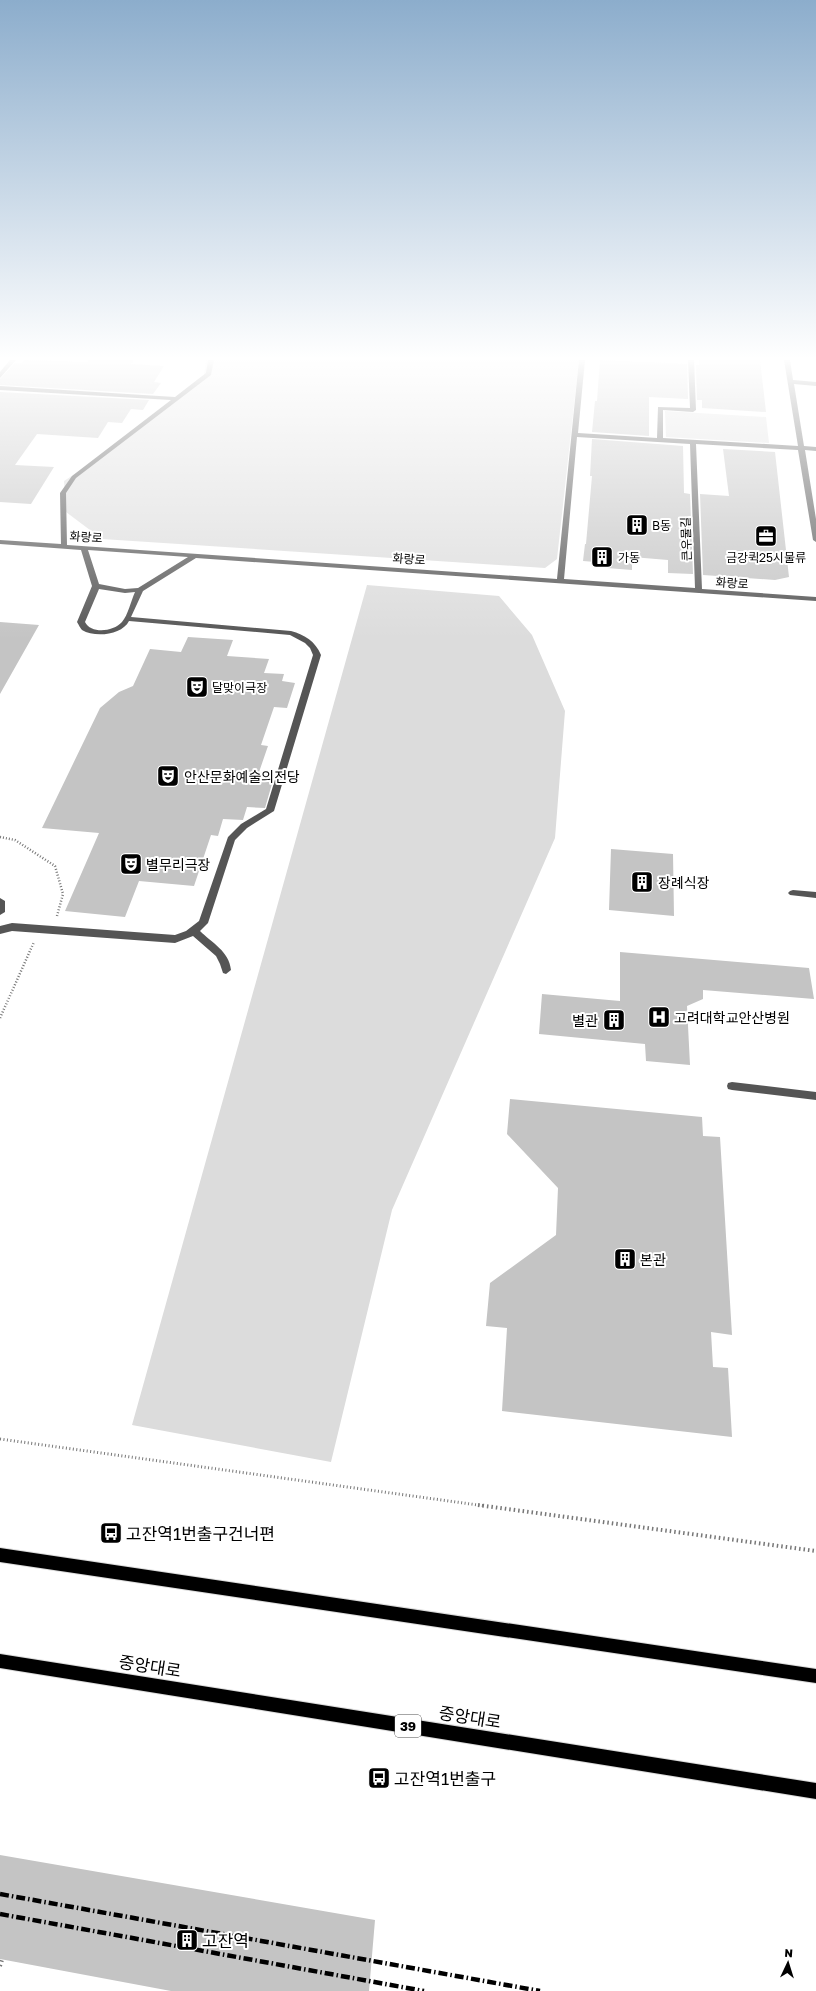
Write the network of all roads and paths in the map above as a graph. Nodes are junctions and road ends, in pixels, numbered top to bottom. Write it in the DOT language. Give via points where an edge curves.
graph roads {
  1 [pos="106,453"];
  2 [pos="573,453"];
  3 [pos="694,453"];
  4 [pos="803,453"];
  5 [pos="816,540"];
  6 [pos="0,542"];
  7 [pos="64,546"];
  8 [pos="84,548"];
  9 [pos="196,555"];
  10 [pos="560,581"];
  11 [pos="96,586"];
  12 [pos="140,590"];
  13 [pos="700,592"];
  14 [pos="816,599"];
  15 [pos="127,619"];
  16 [pos="0,837"];
  17 [pos="793,893"];
  18 [pos="816,895"];
  19 [pos="0,901"];
  20 [pos="0,912"];
  21 [pos="0,920"];
  22 [pos="12,927"];
  23 [pos="39,929"];
  24 [pos="0,930"];
  25 [pos="53,930"];
  26 [pos="195,931"];
  27 [pos="226,970"];
  28 [pos="0,1018"];
  29 [pos="732,1086"];
  30 [pos="816,1096"];
  31 [pos="0,1439"];
  32 [pos="816,1551"];
  33 [pos="0,1555"];
  34 [pos="0,1661"];
  35 [pos="816,1676"];
  36 [pos="815,1791"];
  37 [pos="2,1960"];
  38 [pos="0,1966"];
  1 -- 7 [label="street" via="74,477 63,493"];
  2 -- 10 [label="street"];
  3 -- 13 [label="street, 큰우물길"];
  4 -- 5 [label="street"];
  6 -- 7 [label="street, 화랑로"];
  7 -- 8 [label="street, 화랑로"];
  8 -- 9 [label="street, 화랑로"];
  8 -- 11 [label="street"];
  9 -- 10 [label="street, 화랑로"];
  9 -- 12 [label="street"];
  10 -- 13 [label="street, 화랑로"];
  11 -- 12 [label="street" via="125,591"];
  11 -- 15 [label="street" via="81,620 82,625 93,632 104,632 118,628"];
  12 -- 15 [label="street"];
  13 -- 14 [label="street, 화랑로"];
  15 -- 26 [label="street" via="291,633 308,641 317,655 270,811 246,823 231,839 202,923"];
  16 -- 25 [label="path" via="15,840 56,866 63,894"];
  17 -- 18 [label="street"];
  19 -- 20 [label="street"];
  21 -- 22 [label="street"];
  22 -- 23 [label="street"];
  22 -- 24 [label="street"];
  23 -- 25 [label="street"];
  23 -- 28 [label="path"];
  25 -- 26 [label="street" via="175,939"];
  26 -- 27 [label="street" via="201,940 223,957"];
  29 -- 30 [label="street"];
  31 -- 32 [label="path"];
  33 -- 35 [label="main road"];
  34 -- 36 [label="main road, 중앙대로 / 39"];
  37 -- 38 [label="path"];
}
